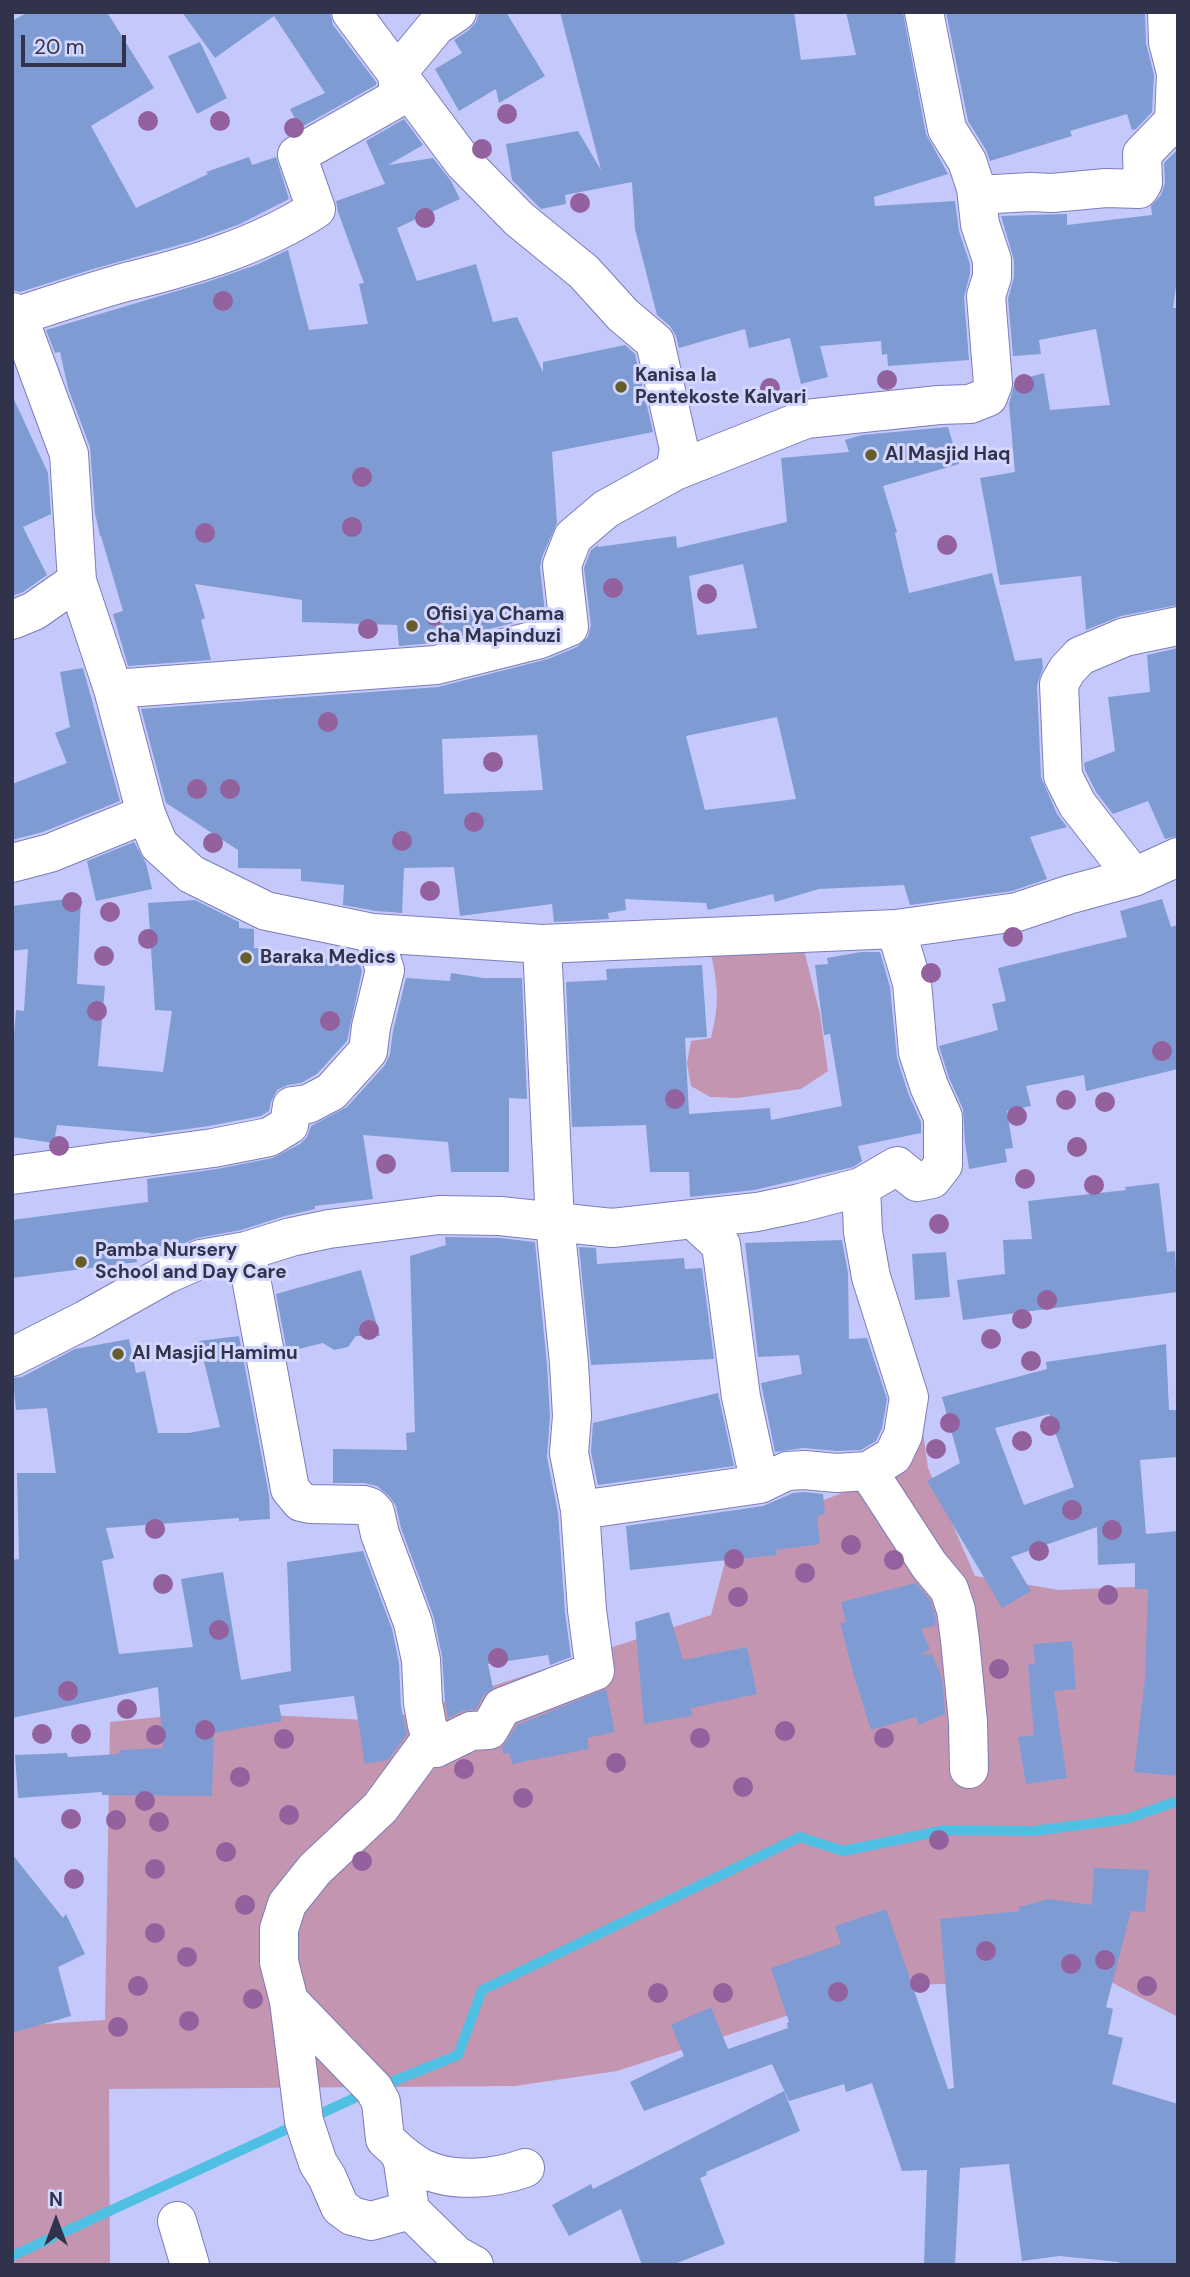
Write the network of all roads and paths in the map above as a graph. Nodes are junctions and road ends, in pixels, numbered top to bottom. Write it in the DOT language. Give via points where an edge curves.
graph roads {
  1 [pos="351,12"];
  2 [pos="457,12"];
  3 [pos="924,12"];
  4 [pos="1167,12"];
  5 [pos="397,73"];
  6 [pos="1176,124"];
  7 [pos="977,195"];
  8 [pos="15,314"];
  9 [pos="674,471"];
  10 [pos="77,581"];
  11 [pos="12,620"];
  12 [pos="1178,626"];
  13 [pos="113,689"];
  14 [pos="146,814"];
  15 [pos="1178,857"];
  16 [pos="12,863"];
  17 [pos="1134,877"];
  18 [pos="896,929"];
  19 [pos="373,933"];
  20 [pos="542,944"];
  21 [pos="12,1175"];
  22 [pos="861,1187"];
  23 [pos="693,1219"];
  24 [pos="555,1223"];
  25 [pos="246,1251"];
  26 [pos="12,1357"];
  27 [pos="868,1471"];
  28 [pos="760,1484"];
  29 [pos="580,1510"];
  30 [pos="436,1748"];
  31 [pos="969,1769"];
  32 [pos="289,2001"];
  33 [pos="398,2152"];
  34 [pos="525,2168"];
  35 [pos="410,2210"];
  36 [pos="177,2221"];
  37 [pos="190,2265"];
  38 [pos="474,2265"];
  1 -- 5 [label="street"];
  2 -- 5 [label="street" via="436,26"];
  3 -- 7 [label="street" via="947,129 967,161"];
  4 -- 6 [label="street" via="1168,43 1176,73"];
  5 -- 8 [label="street" via="399,97 297,156 316,208 287,228 184,267"];
  5 -- 9 [label="street" via="464,163 655,342 679,449"];
  6 -- 7 [label="street" via="1142,154 1139,189"];
  7 -- 9 [label="street" via="980,224 992,260 986,296 993,384 988,397 970,404 806,419"];
  8 -- 10 [label="street" via="69,454"];
  9 -- 13 [label="street" via="606,509 573,537 562,565 569,627 540,639 436,665"];
  10 -- 11 [label="street" via="34,611"];
  10 -- 13 [label="street"];
  12 -- 17 [label="street" via="1125,637 1080,656 1059,684 1063,776 1077,804"];
  13 -- 14 [label="street"];
  14 -- 16 [label="street" via="50,853"];
  14 -- 19 [label="street" via="159,845 191,874 266,911"];
  15 -- 17 [label="street"];
  17 -- 18 [label="street" via="1017,912"];
  18 -- 20 [label="street"];
  18 -- 22 [label="street" via="912,983 918,1052 943,1117 943,1165 932,1179 917,1182 897,1166"];
  19 -- 20 [label="street"];
  19 -- 21 [label="street" via="385,970 368,1051 331,1092 308,1104 292,1106 289,1125 269,1137 213,1148"];
  20 -- 24 [label="street"];
  22 -- 23 [label="street" via="789,1206"];
  22 -- 27 [label="street" via="871,1278 909,1397 903,1435 893,1456"];
  23 -- 24 [label="street" via="612,1228"];
  23 -- 28 [label="street" via="720,1245 741,1397"];
  24 -- 25 [label="street" via="439,1214 329,1229"];
  24 -- 29 [label="street" via="569,1363 569,1453"];
  25 -- 26 [label="street" via="201,1259 167,1274"];
  25 -- 30 [label="street" via="290,1489 301,1502 364,1505 375,1512 412,1623 421,1660 426,1725"];
  27 -- 28 [label="street" via="787,1471"];
  27 -- 31 [label="street" via="949,1588 960,1640"];
  28 -- 29 [label="street"];
  29 -- 30 [label="street" via="595,1671 502,1707 489,1730 471,1731"];
  30 -- 32 [label="street" via="427,1744 380,1808 315,1869 287,1904 279,1929 279,1962"];
  32 -- 33 [label="street" via="373,2089 381,2102 385,2139"];
  32 -- 35 [label="street" via="304,2121 340,2207 352,2217 371,2221"];
  33 -- 34 [label="street" via="423,2169 449,2176 478,2178"];
  33 -- 35 [label="street"];
  35 -- 38 [label="street" via="456,2255"];
  36 -- 37 [label="street"];
}
